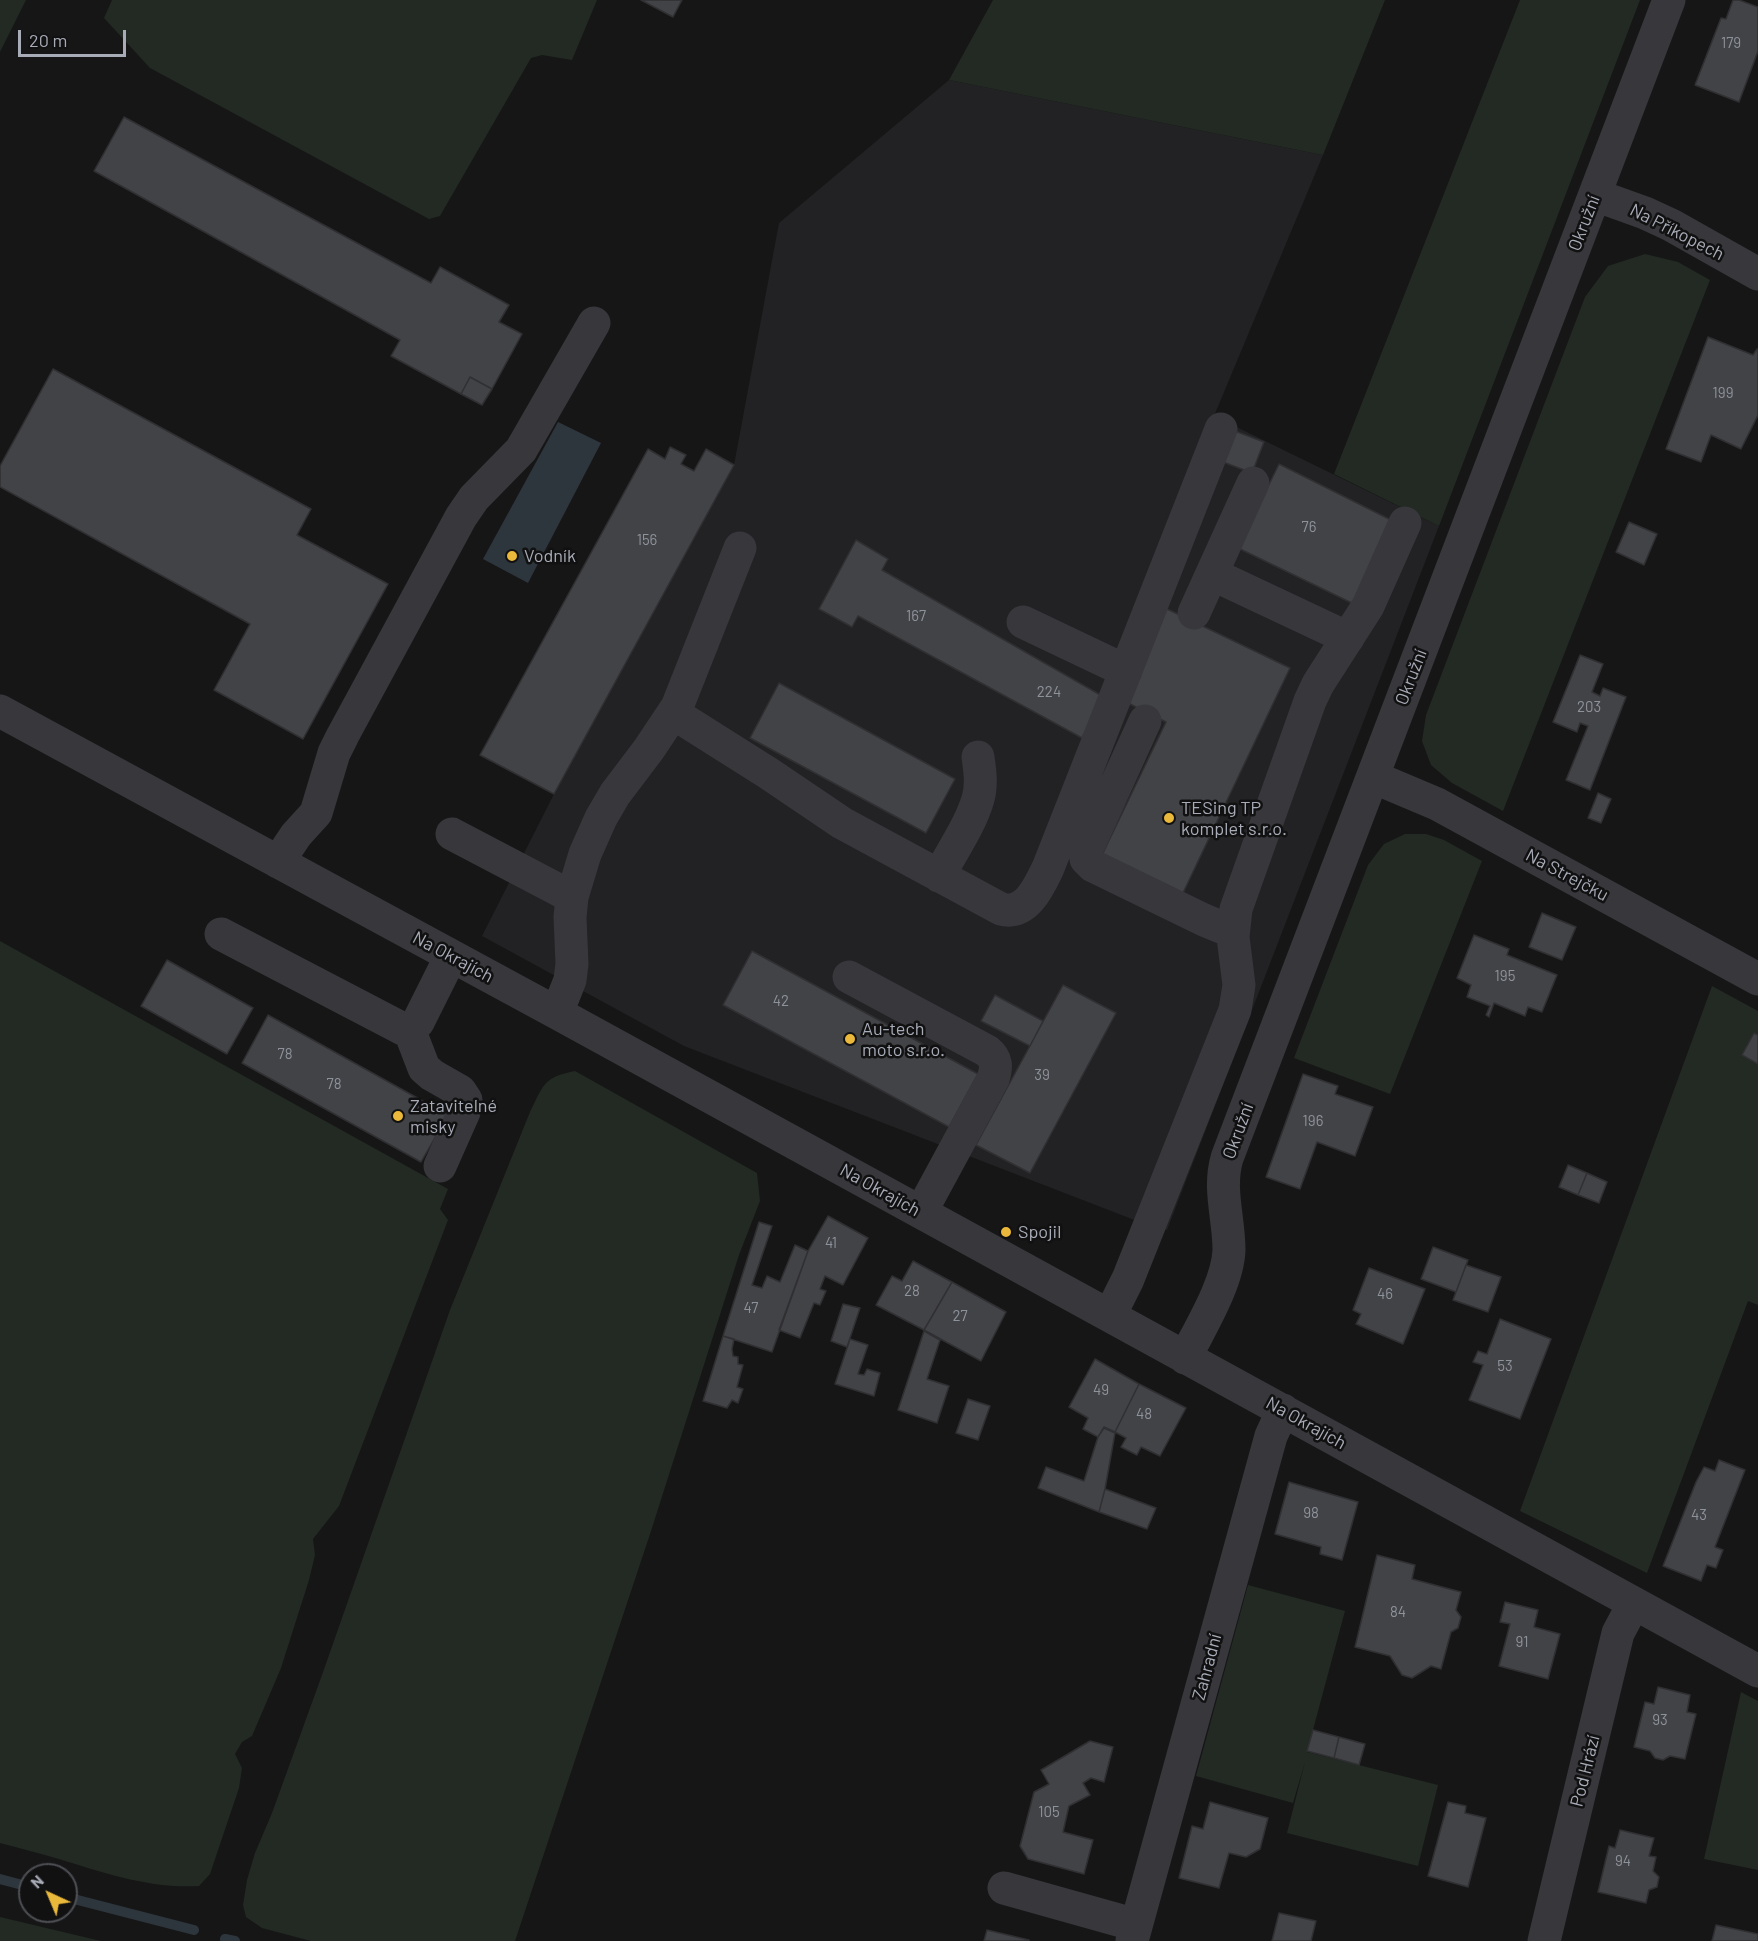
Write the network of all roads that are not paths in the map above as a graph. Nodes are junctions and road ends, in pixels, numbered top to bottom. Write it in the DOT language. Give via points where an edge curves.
graph roads {
  1 [pos="1669,0"];
  2 [pos="1595,195"];
  3 [pos="1758,274"];
  4 [pos="594,323"];
  5 [pos="1221,429"];
  6 [pos="1253,483"];
  7 [pos="1405,523"];
  8 [pos="740,548"];
  9 [pos="1212,574"];
  10 [pos="1194,613"];
  11 [pos="1023,622"];
  12 [pos="1348,638"];
  13 [pos="1126,671"];
  14 [pos="0,711"];
  15 [pos="673,713"];
  16 [pos="1145,721"];
  17 [pos="978,757"];
  18 [pos="1373,777"];
  19 [pos="453,834"];
  20 [pos="278,862"];
  21 [pos="939,876"];
  22 [pos="572,897"];
  23 [pos="1233,932"];
  24 [pos="221,934"];
  25 [pos="451,956"];
  26 [pos="849,977"];
  27 [pos="1758,979"];
  28 [pos="557,1013"];
  29 [pos="409,1029"];
  30 [pos="440,1166"];
  31 [pos="921,1212"];
  32 [pos="1110,1316"];
  33 [pos="1185,1358"];
  34 [pos="1283,1410"];
  35 [pos="1634,1603"];
  36 [pos="1758,1671"];
  37 [pos="1004,1888"];
  38 [pos="1134,1933"];
  39 [pos="1544,1941"];
  1 -- 2 [label="street, Okružní"];
  2 -- 3 [label="street, Na Příkopech" via="1671,225"];
  2 -- 18 [label="street, Okružní"];
  4 -- 20 [label="street" via="521,450 461,517 334,753 316,813"];
  5 -- 13 [label="street"];
  6 -- 9 [label="street"];
  7 -- 12 [label="street" via="1368,606"];
  8 -- 15 [label="street"];
  9 -- 10 [label="street"];
  9 -- 12 [label="street"];
  11 -- 13 [label="street"];
  12 -- 23 [label="street" via="1310,701 1236,909"];
  13 -- 21 [label="street" via="1036,892 1018,909 1008,911"];
  14 -- 20 [label="street, Na Okrajích"];
  15 -- 21 [label="street" via="835,819"];
  15 -- 22 [label="street" via="601,818"];
  16 -- 23 [label="street" via="1086,859 1103,871"];
  17 -- 21 [label="street" via="978,800"];
  18 -- 27 [label="street, Na Strejčku" via="1437,804"];
  18 -- 33 [label="street, Okružní" via="1227,1158 1222,1186 1227,1266"];
  19 -- 22 [label="street"];
  20 -- 25 [label="street, Na Okrajích"];
  22 -- 28 [label="street" via="570,980"];
  23 -- 32 [label="street" via="1239,986 1235,1010"];
  24 -- 29 [label="street" via="396,1027"];
  25 -- 28 [label="street, Na Okrajích"];
  25 -- 29 [label="street" via="418,1022"];
  26 -- 31 [label="street" via="987,1051 996,1064 993,1079"];
  28 -- 31 [label="street, Na Okrajích"];
  29 -- 30 [label="street" via="424,1068 460,1091 466,1100"];
  31 -- 32 [label="street, Na Okrajích"];
  32 -- 33 [label="street, Na Okrajích"];
  33 -- 34 [label="street, Na Okrajích"];
  34 -- 35 [label="street, Na Okrajích"];
  34 -- 38 [label="street, Zahradní" via="1271,1436"];
  35 -- 36 [label="street, Na Okrajích"];
  35 -- 39 [label="street, Pod Hrází" via="1616,1643"];
  37 -- 38 [label="street, Zahradní"];
}
